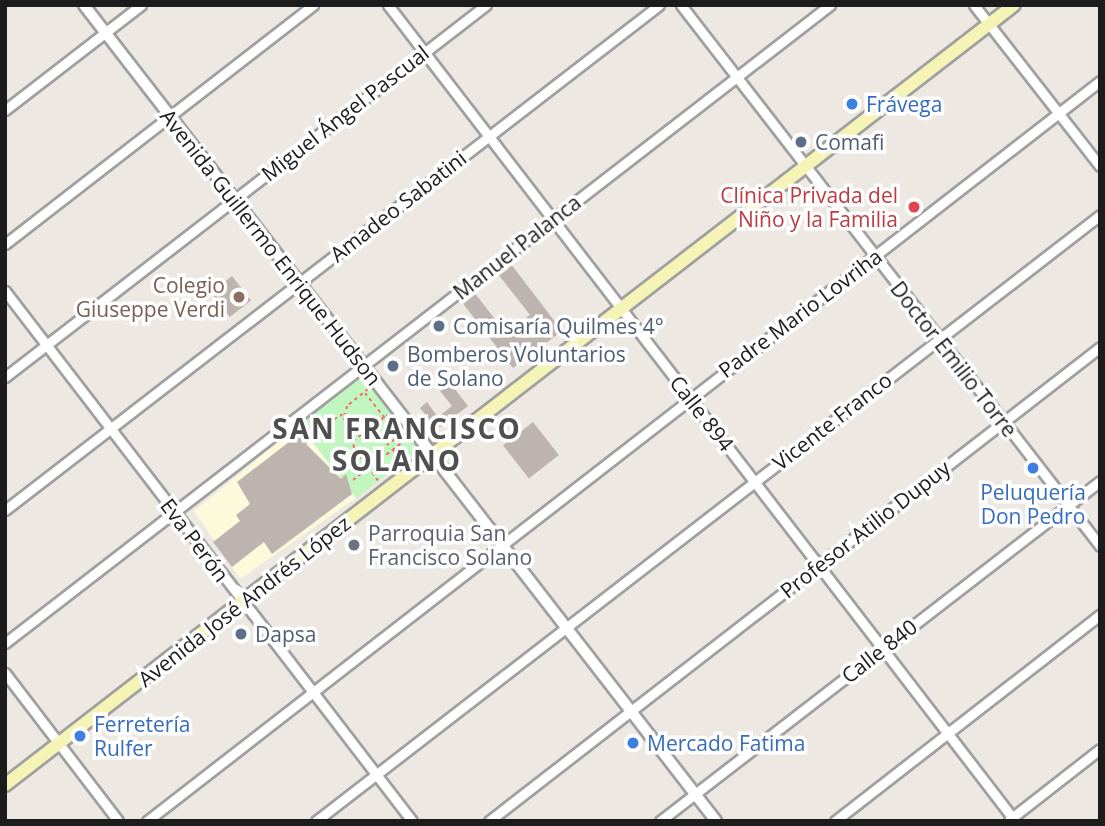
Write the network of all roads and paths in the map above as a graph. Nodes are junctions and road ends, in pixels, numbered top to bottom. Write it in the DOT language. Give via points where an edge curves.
graph roads {
  1 [pos="84,5"];
  2 [pos="141,5"];
  3 [pos="313,5"];
  4 [pos="388,5"];
  5 [pos="486,5"];
  6 [pos="659,5"];
  7 [pos="681,5"];
  8 [pos="830,5"];
  9 [pos="974,5"];
  10 [pos="1014,5"];
  11 [pos="989,25"];
  12 [pos="106,33"];
  13 [pos="424,52"];
  14 [pos="737,78"];
  15 [pos="1100,81"];
  16 [pos="5,110"];
  17 [pos="1059,113"];
  18 [pos="169,117"];
  19 [pos="487,136"];
  20 [pos="1100,166"];
  21 [pos="805,168"];
  22 [pos="234,199"];
  23 [pos="1100,215"];
  24 [pos="553,219"];
  25 [pos="5,244"];
  26 [pos="874,256"];
  27 [pos="298,284"];
  28 [pos="5,291"];
  29 [pos="621,309"];
  30 [pos="938,340"];
  31 [pos="46,345"];
  32 [pos="1100,348"];
  33 [pos="364,366"];
  34 [pos="5,377"];
  35 [pos="377,382"];
  36 [pos="364,392"];
  37 [pos="690,397"];
  38 [pos="396,408"];
  39 [pos="344,414"];
  40 [pos="384,417"];
  41 [pos="1003,422"];
  42 [pos="322,427"];
  43 [pos="110,429"];
  44 [pos="413,430"];
  45 [pos="399,436"];
  46 [pos="352,442"];
  47 [pos="403,442"];
  48 [pos="393,450"];
  49 [pos="432,455"];
  50 [pos="363,463"];
  51 [pos="368,469"];
  52 [pos="410,472"];
  53 [pos="353,480"];
  54 [pos="754,481"];
  55 [pos="1100,481"];
  56 [pos="386,491"];
  57 [pos="1068,505"];
  58 [pos="5,510"];
  59 [pos="174,512"];
  60 [pos="500,544"];
  61 [pos="1100,546"];
  62 [pos="819,565"];
  63 [pos="242,601"];
  64 [pos="1100,615"];
  65 [pos="566,629"];
  66 [pos="5,643"];
  67 [pos="883,648"];
  68 [pos="5,673"];
  69 [pos="310,692"];
  70 [pos="629,710"];
  71 [pos="950,733"];
  72 [pos="59,743"];
  73 [pos="1100,749"];
  74 [pos="376,774"];
  75 [pos="5,785"];
  76 [pos="695,793"];
  77 [pos="1011,820"];
  78 [pos="118,821"];
  79 [pos="147,821"];
  80 [pos="316,821"];
  81 [pos="412,821"];
  82 [pos="489,821"];
  83 [pos="660,821"];
  84 [pos="716,821"];
  85 [pos="835,821"];
  1 -- 12 [label="street, Avenida Guillermo Enrique Hudson"];
  2 -- 12 [label="street"];
  3 -- 18 [label="street"];
  4 -- 13 [label="street, Calle 894"];
  5 -- 13 [label="street, Miguel Ángel Pascual"];
  6 -- 19 [label="street, Amadeo Sabatini"];
  7 -- 14 [label="street, Doctor Emilio Torre"];
  8 -- 14 [label="street, Manuel Palanca"];
  9 -- 11 [label="street"];
  10 -- 11 [label="main road, Avenida José Andrés López"];
  11 -- 17 [label="street"];
  11 -- 21 [label="main road, Avenida José Andrés López"];
  12 -- 16 [label="street"];
  12 -- 18 [label="street, Avenida Guillermo Enrique Hudson"];
  13 -- 19 [label="street, Calle 894"];
  13 -- 22 [label="street, Miguel Ángel Pascual"];
  14 -- 21 [label="street, Doctor Emilio Torre"];
  14 -- 24 [label="street, Manuel Palanca"];
  15 -- 17 [label="street, Padre Mario Lovriha"];
  17 -- 20 [label="street"];
  17 -- 26 [label="street, Padre Mario Lovriha"];
  18 -- 22 [label="street, Avenida Guillermo Enrique Hudson"];
  18 -- 25 [label="street"];
  19 -- 24 [label="street, Calle 894"];
  19 -- 27 [label="street, Amadeo Sabatini"];
  21 -- 26 [label="street, Doctor Emilio Torre"];
  21 -- 29 [label="main road, Avenida José Andrés López"];
  22 -- 27 [label="street, Avenida Guillermo Enrique Hudson"];
  22 -- 31 [label="street, Miguel Ángel Pascual"];
  23 -- 30 [label="street, Vicente Franco"];
  24 -- 29 [label="street, Calle 894"];
  24 -- 33 [label="street, Manuel Palanca"];
  26 -- 30 [label="street, Doctor Emilio Torre"];
  26 -- 37 [label="street, Padre Mario Lovriha"];
  27 -- 33 [label="street, Avenida Guillermo Enrique Hudson"];
  27 -- 43 [label="street, Amadeo Sabatini"];
  28 -- 31 [label="street, Eva Perón"];
  29 -- 37 [label="street, Calle 894"];
  29 -- 49 [label="main road, Avenida José Andrés López"];
  30 -- 41 [label="street, Doctor Emilio Torre"];
  30 -- 54 [label="street, Vicente Franco"];
  31 -- 34 [label="street, Miguel Ángel Pascual"];
  31 -- 43 [label="street, Eva Perón"];
  32 -- 41 [label="street, Profesor Atilio Dupuy"];
  33 -- 35 [label="street, Avenida Guillermo Enrique Hudson"];
  33 -- 59 [label="street, Manuel Palanca"];
  35 -- 36 [label="path"];
  35 -- 38 [label="street, Avenida Guillermo Enrique Hudson"];
  36 -- 39 [label="path"];
  36 -- 40 [label="path"];
  37 -- 54 [label="street, Calle 894"];
  37 -- 60 [label="street, Padre Mario Lovriha"];
  38 -- 40 [label="path"];
  38 -- 44 [label="street, Avenida Guillermo Enrique Hudson"];
  39 -- 42 [label="path"];
  39 -- 46 [label="path"];
  40 -- 45 [label="path"];
  40 -- 46 [label="path"];
  41 -- 57 [label="street, Doctor Emilio Torre"];
  41 -- 62 [label="street, Profesor Atilio Dupuy"];
  43 -- 58 [label="street, Amadeo Sabatini"];
  43 -- 59 [label="street, Eva Perón"];
  44 -- 45 [label="path"];
  44 -- 47 [label="path"];
  44 -- 49 [label="street, Avenida Guillermo Enrique Hudson"];
  45 -- 47 [label="path"];
  45 -- 50 [label="path"];
  46 -- 50 [label="path"];
  47 -- 48 [label="path"];
  48 -- 51 [label="path"];
  48 -- 52 [label="path"];
  49 -- 52 [label="main road, Avenida José Andrés López"];
  49 -- 60 [label="street, Avenida Guillermo Enrique Hudson"];
  50 -- 51 [label="path"];
  51 -- 53 [label="path"];
  51 -- 56 [label="path"];
  52 -- 56 [label="main road, Avenida José Andrés López"];
  54 -- 62 [label="street, Calle 894"];
  54 -- 65 [label="street, Vicente Franco"];
  55 -- 57 [label="street, Calle 840"];
  56 -- 63 [label="main road, Avenida José Andrés López"];
  57 -- 61 [label="street, Doctor Emilio Torre"];
  57 -- 67 [label="street, Calle 840"];
  59 -- 63 [label="street, Eva Perón"];
  59 -- 66 [label="street, Manuel Palanca"];
  60 -- 65 [label="street, Avenida Guillermo Enrique Hudson"];
  60 -- 69 [label="street, Padre Mario Lovriha"];
  62 -- 67 [label="street, Calle 894"];
  62 -- 70 [label="street, Profesor Atilio Dupuy"];
  63 -- 69 [label="street, Eva Perón"];
  63 -- 72 [label="main road, Avenida José Andrés López"];
  64 -- 71 [label="street"];
  65 -- 70 [label="street, Avenida Guillermo Enrique Hudson"];
  65 -- 74 [label="street, Vicente Franco"];
  67 -- 71 [label="street, Calle 894"];
  67 -- 76 [label="street, Calle 840"];
  68 -- 72 [label="street"];
  69 -- 74 [label="street, Eva Perón"];
  69 -- 79 [label="street, Padre Mario Lovriha"];
  70 -- 76 [label="street, Avenida Guillermo Enrique Hudson"];
  70 -- 82 [label="street, Profesor Atilio Dupuy"];
  71 -- 77 [label="street, Calle 894"];
  71 -- 85 [label="street"];
  72 -- 75 [label="main road, Avenida José Andrés López"];
  72 -- 78 [label="street"];
  73 -- 77 [label="street"];
  74 -- 80 [label="street, Vicente Franco"];
  74 -- 81 [label="street, Eva Perón"];
  76 -- 83 [label="street, Calle 840"];
  76 -- 84 [label="street, Avenida Guillermo Enrique Hudson"];
}
